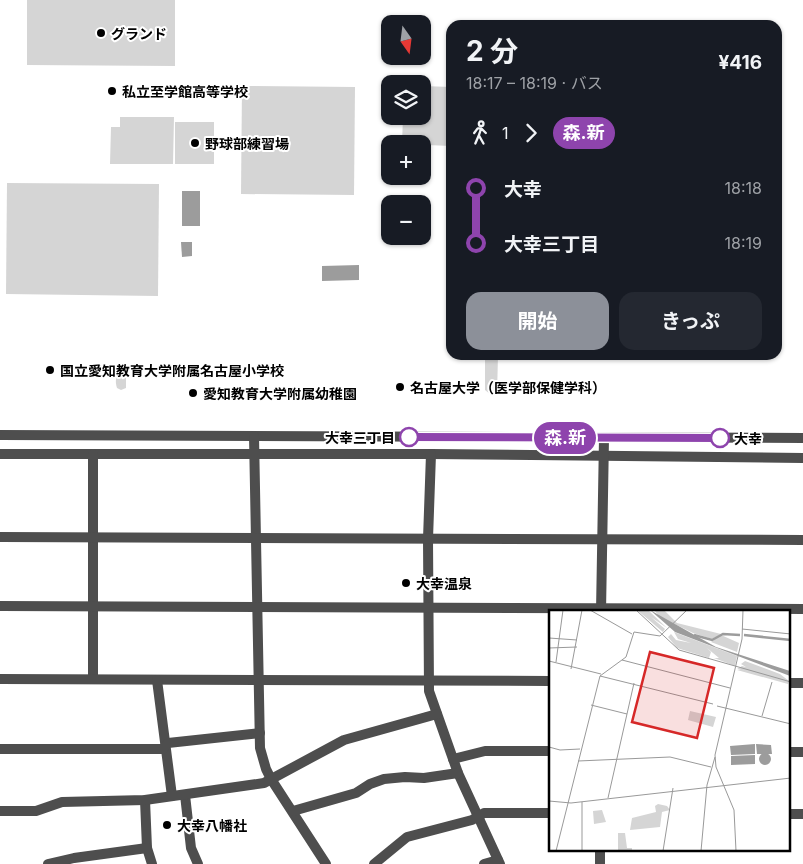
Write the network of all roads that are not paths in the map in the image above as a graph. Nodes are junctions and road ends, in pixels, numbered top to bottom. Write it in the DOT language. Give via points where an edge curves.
graph roads {
  1 [pos="0,435"];
  2 [pos="254,436"];
  3 [pos="604,438"];
  4 [pos="803,438"];
  5 [pos="0,454"];
  6 [pos="93,454"];
  7 [pos="431,454"];
  8 [pos="255,455"];
  9 [pos="603,456"];
  10 [pos="803,458"];
  11 [pos="0,537"];
  12 [pos="93,538"];
  13 [pos="257,538"];
  14 [pos="428,539"];
  15 [pos="601,539"];
  16 [pos="803,540"];
  17 [pos="0,606"];
  18 [pos="93,607"];
  19 [pos="257,607"];
  20 [pos="428,608"];
  21 [pos="803,609"];
  22 [pos="601,610"];
  23 [pos="0,679"];
  24 [pos="94,680"];
  25 [pos="157,680"];
  26 [pos="259,680"];
  27 [pos="428,681"];
  28 [pos="549,681"];
  29 [pos="790,682"];
  30 [pos="803,683"];
  31 [pos="437,714"];
  32 [pos="260,734"];
  33 [pos="164,747"];
  34 [pos="0,749"];
  35 [pos="549,752"];
  36 [pos="790,752"];
  37 [pos="803,752"];
  38 [pos="454,759"];
  39 [pos="458,773"];
  40 [pos="271,779"];
  41 [pos="185,795"];
  42 [pos="172,796"];
  43 [pos="144,800"];
  44 [pos="0,811"];
  45 [pos="293,811"];
  46 [pos="549,813"];
  47 [pos="790,814"];
  48 [pos="803,814"];
  49 [pos="478,816"];
  50 [pos="147,848"];
  51 [pos="499,862"];
  52 [pos="48,864"];
  53 [pos="152,864"];
  54 [pos="198,864"];
  55 [pos="326,864"];
  56 [pos="374,864"];
  57 [pos="484,864"];
  1 -- 2 [label="street"];
  2 -- 3 [label="street"];
  2 -- 8 [label="street"];
  3 -- 4 [label="street"];
  3 -- 9 [label="street"];
  5 -- 6 [label="street"];
  6 -- 8 [label="street"];
  6 -- 12 [label="street"];
  7 -- 8 [label="street"];
  7 -- 9 [label="street"];
  7 -- 14 [label="street"];
  8 -- 13 [label="street"];
  9 -- 10 [label="street"];
  9 -- 15 [label="street"];
  11 -- 12 [label="street"];
  12 -- 13 [label="street"];
  12 -- 18 [label="street"];
  13 -- 14 [label="street"];
  13 -- 19 [label="street"];
  14 -- 15 [label="street"];
  14 -- 20 [label="street"];
  15 -- 16 [label="street"];
  15 -- 22 [label="street"];
  17 -- 18 [label="street"];
  18 -- 19 [label="street"];
  18 -- 24 [label="street"];
  19 -- 20 [label="street"];
  19 -- 26 [label="street"];
  20 -- 22 [label="street"];
  20 -- 27 [label="street"];
  21 -- 22 [label="street"];
  23 -- 24 [label="street"];
  24 -- 25 [label="street"];
  25 -- 26 [label="street"];
  25 -- 33 [label="street"];
  26 -- 27 [label="street"];
  26 -- 32 [label="street"];
  27 -- 28 [label="street"];
  27 -- 31 [label="street"];
  29 -- 30 [label="street"];
  31 -- 38 [label="street"];
  31 -- 40 [label="street" via="344,740"];
  32 -- 33 [label="street" via="168,743"];
  32 -- 40 [label="street" via="263,760"];
  33 -- 34 [label="street"];
  33 -- 42 [label="street"];
  35 -- 38 [label="street" via="485,751"];
  36 -- 37 [label="street"];
  38 -- 39 [label="street"];
  39 -- 45 [label="street" via="384,779 333,801"];
  39 -- 49 [label="street"];
  40 -- 41 [label="street" via="264,783"];
  40 -- 45 [label="street"];
  41 -- 42 [label="street"];
  41 -- 54 [label="street" via="191,848"];
  42 -- 43 [label="street"];
  43 -- 44 [label="street" via="62,802 36,811"];
  43 -- 50 [label="street"];
  45 -- 55 [label="street"];
  46 -- 49 [label="street" via="484,813"];
  47 -- 48 [label="street"];
  49 -- 51 [label="street"];
  49 -- 56 [label="street" via="407,837"];
  50 -- 52 [label="street"];
  50 -- 53 [label="street"];
  51 -- 57 [label="street"];
}
